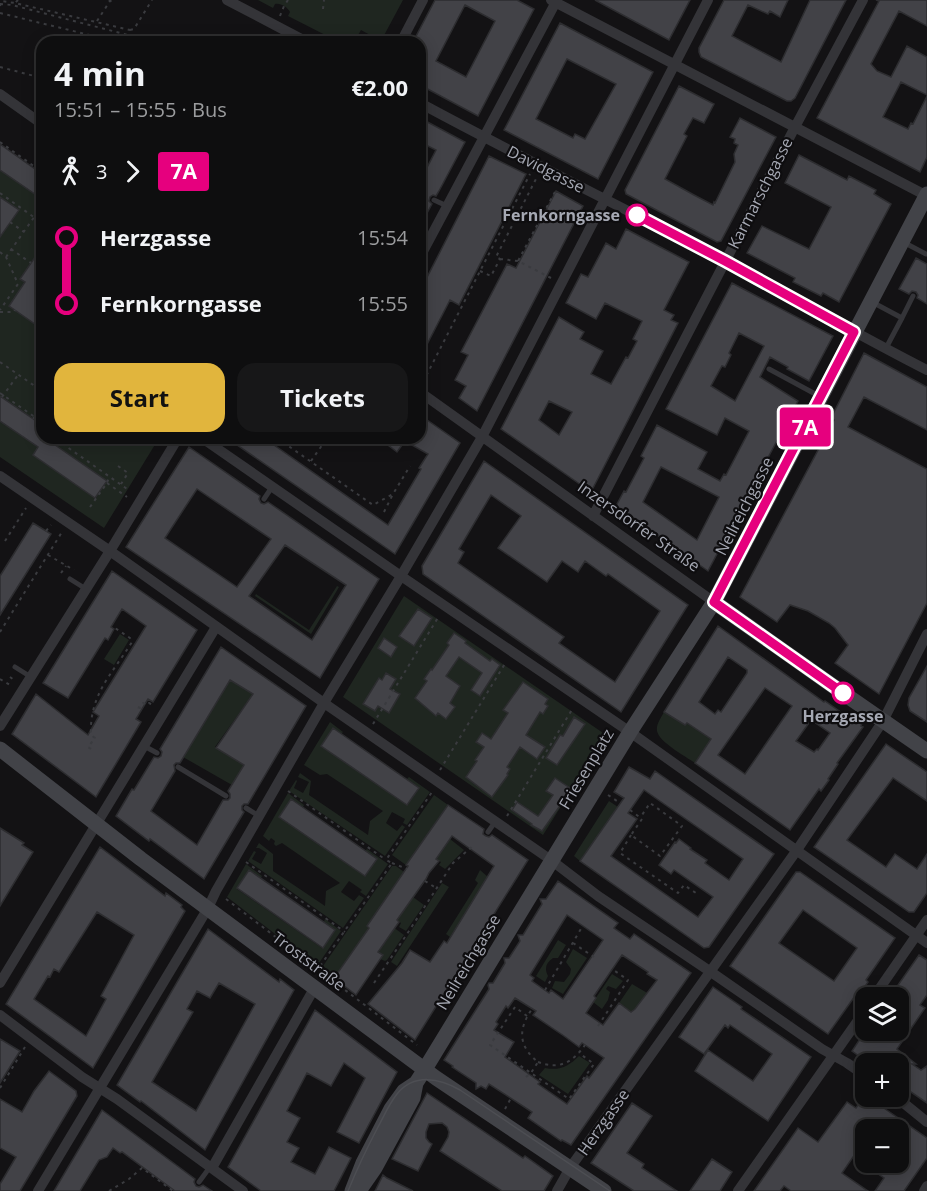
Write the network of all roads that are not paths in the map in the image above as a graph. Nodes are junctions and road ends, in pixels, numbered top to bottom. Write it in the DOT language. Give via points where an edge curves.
graph roads {
  1 [pos="227,0"];
  2 [pos="423,0"];
  3 [pos="708,0"];
  4 [pos="863,0"];
  5 [pos="554,1"];
  6 [pos="296,36"];
  7 [pos="404,36"];
  8 [pos="675,64"];
  9 [pos="0,94"];
  10 [pos="426,106"];
  11 [pos="36,120"];
  12 [pos="795,127"];
  13 [pos="484,137"];
  14 [pos="927,195"];
  15 [pos="606,199"];
  16 [pos="434,200"];
  17 [pos="447,206"];
  18 [pos="902,241"];
  19 [pos="426,246"];
  20 [pos="926,254"];
  21 [pos="725,261"];
  22 [pos="913,296"];
  23 [pos="871,301"];
  24 [pos="902,318"];
  25 [pos="854,332"];
  26 [pos="886,349"];
  27 [pos="769,369"];
  28 [pos="927,370"];
  29 [pos="426,395"];
  30 [pos="820,397"];
  31 [pos="482,437"];
  32 [pos="174,444"];
  33 [pos="211,444"];
  34 [pos="0,476"];
  35 [pos="273,487"];
  36 [pos="264,499"];
  37 [pos="593,516"];
  38 [pos="110,551"];
  39 [pos="401,576"];
  40 [pos="70,579"];
  41 [pos="86,589"];
  42 [pos="714,602"];
  43 [pos="216,627"];
  44 [pos="927,634"];
  45 [pos="15,667"];
  46 [pos="31,677"];
  47 [pos="324,703"];
  48 [pos="883,721"];
  49 [pos="0,726"];
  50 [pos="630,732"];
  51 [pos="144,746"];
  52 [pos="0,749"];
  53 [pos="927,751"];
  54 [pos="157,753"];
  55 [pos="178,767"];
  56 [pos="226,796"];
  57 [pos="246,808"];
  58 [pos="259,816"];
  59 [pos="97,824"];
  60 [pos="498,824"];
  61 [pos="488,832"];
  62 [pos="796,850"];
  63 [pos="551,860"];
  64 [pos="208,908"];
  65 [pos="927,920"];
  66 [pos="916,935"];
  67 [pos="927,943"];
  68 [pos="711,972"];
  69 [pos="0,983"];
  70 [pos="315,987"];
  71 [pos="881,987"];
  72 [pos="0,1015"];
  73 [pos="855,1025"];
  74 [pos="834,1056"];
  75 [pos="855,1068"];
  76 [pos="425,1069"];
  77 [pos="416,1083"];
  78 [pos="99,1088"];
  79 [pos="909,1107"];
  80 [pos="927,1122"];
  81 [pos="211,1168"];
  82 [pos="570,1168"];
  83 [pos="199,1182"];
  84 [pos="927,1186"];
  85 [pos="38,1191"];
  86 [pos="243,1191"];
  87 [pos="352,1191"];
  88 [pos="358,1191"];
  89 [pos="557,1191"];
  90 [pos="604,1191"];
  91 [pos="738,1191"];
  92 [pos="924,1191"];
  1 -- 6 [label="street"];
  2 -- 7 [label="street"];
  3 -- 8 [label="street"];
  4 -- 12 [label="street, Karmarschgasse"];
  5 -- 8 [label="street"];
  5 -- 13 [label="street"];
  8 -- 12 [label="street"];
  8 -- 15 [label="street"];
  9 -- 11 [label="street"];
  10 -- 13 [label="street, Davidgasse"];
  12 -- 14 [label="street"];
  12 -- 21 [label="street, Karmarschgasse"];
  13 -- 15 [label="street, Davidgasse"];
  13 -- 17 [label="street"];
  14 -- 18 [label="street, Neilreichgasse"];
  15 -- 21 [label="street, Davidgasse"];
  15 -- 31 [label="street"];
  16 -- 17 [label="lane"];
  17 -- 19 [label="street"];
  18 -- 20 [label="lane"];
  18 -- 23 [label="street, Neilreichgasse"];
  21 -- 25 [label="street, Davidgasse"];
  21 -- 37 [label="street, Karmarschgasse"];
  22 -- 24 [label="lane"];
  23 -- 24 [label="lane"];
  23 -- 25 [label="street, Neilreichgasse"];
  24 -- 26 [label="lane"];
  25 -- 26 [label="street, Davidgasse"];
  25 -- 30 [label="street, Neilreichgasse"];
  26 -- 28 [label="street, Davidgasse"];
  27 -- 30 [label="lane"];
  29 -- 31 [label="street, Inzersdorfer Straße"];
  30 -- 42 [label="street, Neilreichgasse"];
  31 -- 37 [label="street, Inzersdorfer Straße"];
  31 -- 39 [label="street"];
  32 -- 38 [label="street"];
  33 -- 35 [label="street, Friesenplatz"];
  34 -- 38 [label="street"];
  35 -- 36 [label="lane"];
  35 -- 39 [label="street, Friesenplatz"];
  37 -- 42 [label="street, Inzersdorfer Straße"];
  38 -- 41 [label="street"];
  38 -- 43 [label="street"];
  39 -- 47 [label="street"];
  39 -- 50 [label="street, Friesenplatz"];
  40 -- 41 [label="lane"];
  41 -- 46 [label="street"];
  42 -- 48 [label="street, Inzersdorfer Straße"];
  42 -- 50 [label="street, Neilreichgasse"];
  43 -- 47 [label="street"];
  43 -- 51 [label="street"];
  44 -- 48 [label="street, Herzgasse"];
  45 -- 46 [label="lane"];
  46 -- 49 [label="street"];
  47 -- 58 [label="street"];
  47 -- 60 [label="street"];
  48 -- 53 [label="street, Inzersdorfer Straße"];
  48 -- 62 [label="street, Herzgasse"];
  50 -- 62 [label="street"];
  50 -- 63 [label="street, Friesenplatz"];
  51 -- 54 [label="lane"];
  51 -- 59 [label="street"];
  52 -- 59 [label="street, Troststraße"];
  55 -- 56 [label="lane"];
  57 -- 58 [label="lane"];
  58 -- 64 [label="street"];
  59 -- 64 [label="street, Troststraße"];
  59 -- 69 [label="street"];
  60 -- 61 [label="lane"];
  60 -- 63 [label="street"];
  62 -- 66 [label="street"];
  62 -- 68 [label="street, Herzgasse"];
  63 -- 68 [label="street"];
  63 -- 76 [label="street, Neilreichgasse"];
  64 -- 70 [label="street, Troststraße"];
  64 -- 78 [label="street"];
  65 -- 66 [label="street"];
  66 -- 67 [label="street"];
  66 -- 71 [label="street"];
  68 -- 74 [label="street"];
  68 -- 82 [label="street, Herzgasse"];
  70 -- 76 [label="street, Troststraße"];
  70 -- 81 [label="street"];
  72 -- 78 [label="street"];
  73 -- 74 [label="street"];
  74 -- 75 [label="street"];
  74 -- 91 [label="street"];
  76 -- 77 [label="street, Neilreichgasse"];
  76 -- 82 [label="street, Troststraße"];
  77 -- 87 [label="street, Neilreichgasse" via="404,1091 391,1109"];
  77 -- 88 [label="street, Neilreichgasse" via="413,1098"];
  78 -- 81 [label="street"];
  78 -- 85 [label="street"];
  79 -- 80 [label="street"];
  81 -- 83 [label="lane"];
  81 -- 86 [label="street"];
  82 -- 89 [label="street, Herzgasse"];
  82 -- 90 [label="street, Troststraße"];
  84 -- 92 [label="street"];
}
